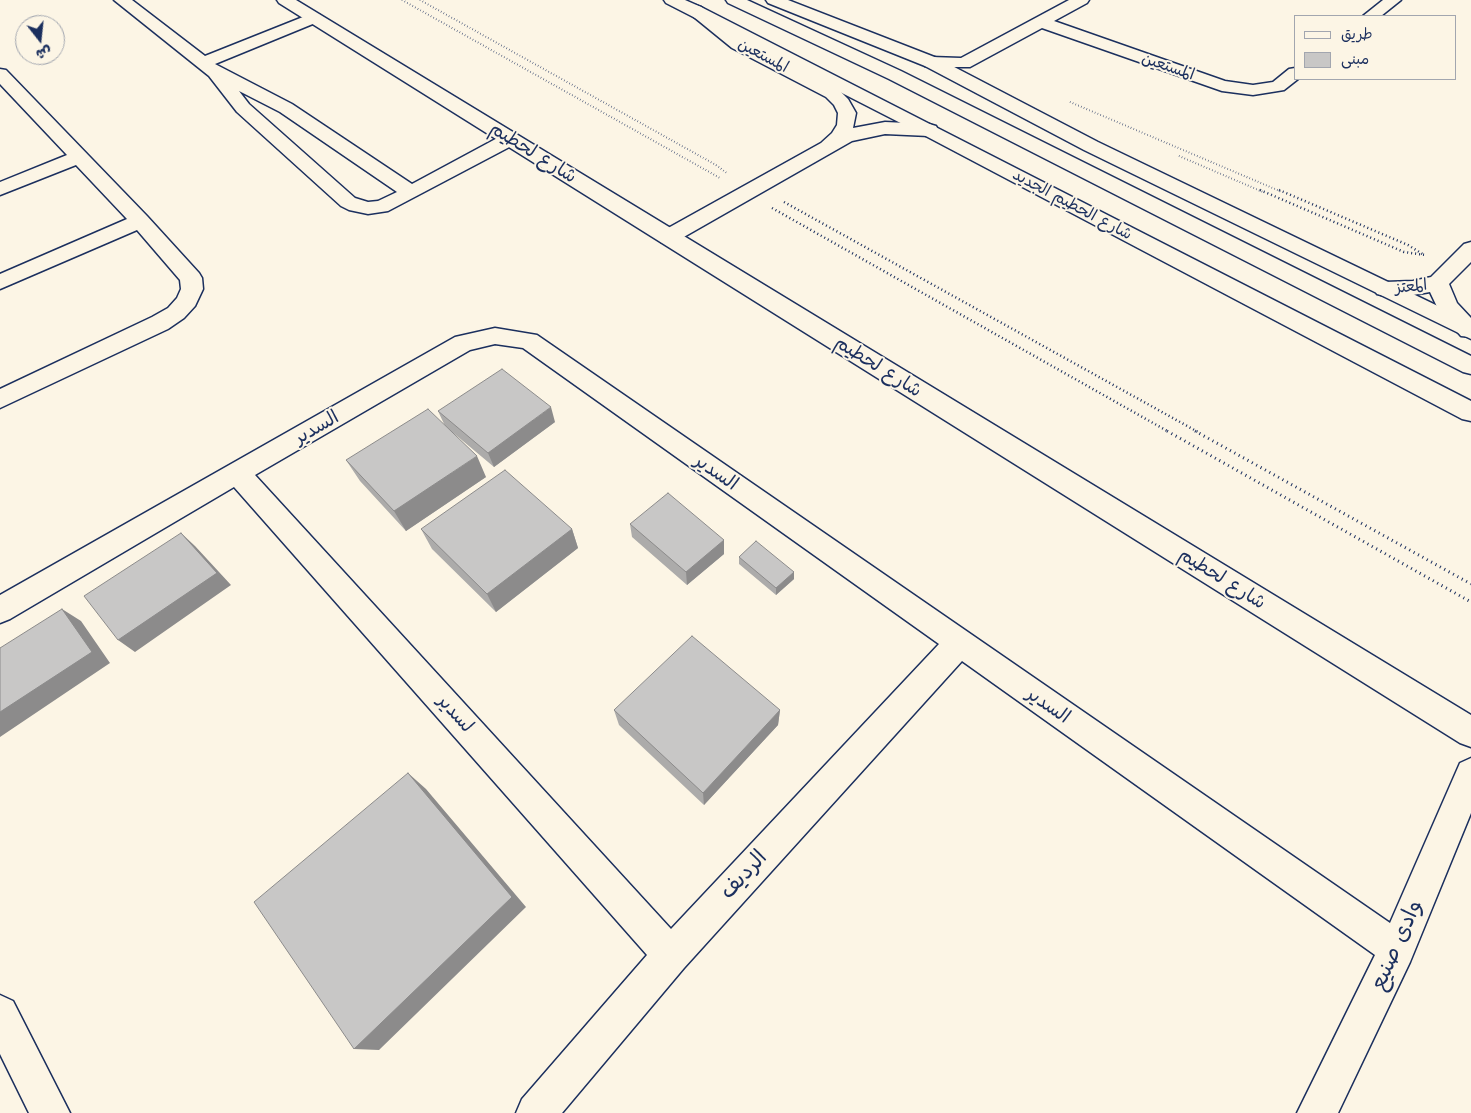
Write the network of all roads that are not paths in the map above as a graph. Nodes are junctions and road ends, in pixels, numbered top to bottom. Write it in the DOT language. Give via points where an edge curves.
graph roads {
  1 [pos="122,0"];
  2 [pos="672,0"];
  3 [pos="734,0"];
  4 [pos="774,0"];
  5 [pos="1081,0"];
  6 [pos="1393,0"];
  7 [pos="301,10"];
  8 [pos="696,10"];
  9 [pos="1372,15"];
  10 [pos="1041,22"];
  11 [pos="931,62"];
  12 [pos="964,63"];
  13 [pos="204,64"];
  14 [pos="0,74"];
  15 [pos="1294,74"];
  16 [pos="979,86"];
  17 [pos="929,130"];
  18 [pos="510,139"];
  19 [pos="829,145"];
  20 [pos="79,157"];
  21 [pos="0,189"];
  22 [pos="411,192"];
  23 [pos="140,221"];
  24 [pos="668,237"];
  25 [pos="1471,249"];
  26 [pos="0,282"];
  27 [pos="1438,283"];
  28 [pos="1384,289"];
  29 [pos="1470,331"];
  30 [pos="1471,366"];
  31 [pos="0,399"];
  32 [pos="1471,412"];
  33 [pos="238,474"];
  34 [pos="0,610"];
  35 [pos="959,643"];
  36 [pos="1471,732"];
  37 [pos="1471,774"];
  38 [pos="1397,949"];
  39 [pos="671,955"];
  40 [pos="0,1014"];
  41 [pos="50,1113"];
  42 [pos="536,1113"];
  43 [pos="1317,1113"];
  1 -- 13 [label="street"];
  2 -- 8 [label="street, شارع الحطيم الجديد"];
  3 -- 30 [label="street, شارع الحطيم الجديد" via="895,75"];
  4 -- 11 [label="street"];
  5 -- 10 [label="street"];
  6 -- 9 [label="street"];
  7 -- 13 [label="street"];
  7 -- 18 [label="street, شارع لحطيم"];
  8 -- 17 [label="street, شارع الحطيم الجديد"];
  8 -- 19 [label="street, المستعين" via="738,44 825,89 842,103 847,113 846,125 840,136"];
  10 -- 12 [label="street"];
  10 -- 15 [label="street, المستعين" via="1222,86 1253,90 1278,86"];
  11 -- 12 [label="street"];
  11 -- 16 [label="street"];
  12 -- 16 [label="street"];
  13 -- 22 [label="street" via="286,108"];
  13 -- 22 [label="street" via="243,108 348,202 368,208 381,207"];
  14 -- 20 [label="street"];
  16 -- 28 [label="street" via="1091,146"];
  17 -- 19 [label="street, المستعين" via="885,128 864,131"];
  17 -- 32 [label="street, شارع الحطيم الجديد"];
  18 -- 22 [label="street"];
  18 -- 24 [label="street, شارع لحطيم"];
  19 -- 24 [label="street, المستعين"];
  20 -- 21 [label="street"];
  20 -- 23 [label="street"];
  23 -- 26 [label="street"];
  23 -- 31 [label="street" via="191,278 192,289 187,301 160,323"];
  24 -- 36 [label="street, شارع لحطيم"];
  25 -- 27 [label="street, المعتز"];
  27 -- 28 [label="street, المعتز"];
  27 -- 29 [label="street, المعتز" via="1447,306"];
  28 -- 29 [label="street"];
  33 -- 34 [label="street, السدير"];
  33 -- 35 [label="street, السدير" via="463,343 495,336 528,341"];
  33 -- 39 [label="street, لسدير"];
  35 -- 38 [label="street, السدير"];
  35 -- 39 [label="street, الرديف"];
  37 -- 38 [label="street, وادى صنيع"];
  38 -- 43 [label="street, وادى صنيع"];
  39 -- 42 [label="street, الرديف"];
  40 -- 41 [label="street"];
}
